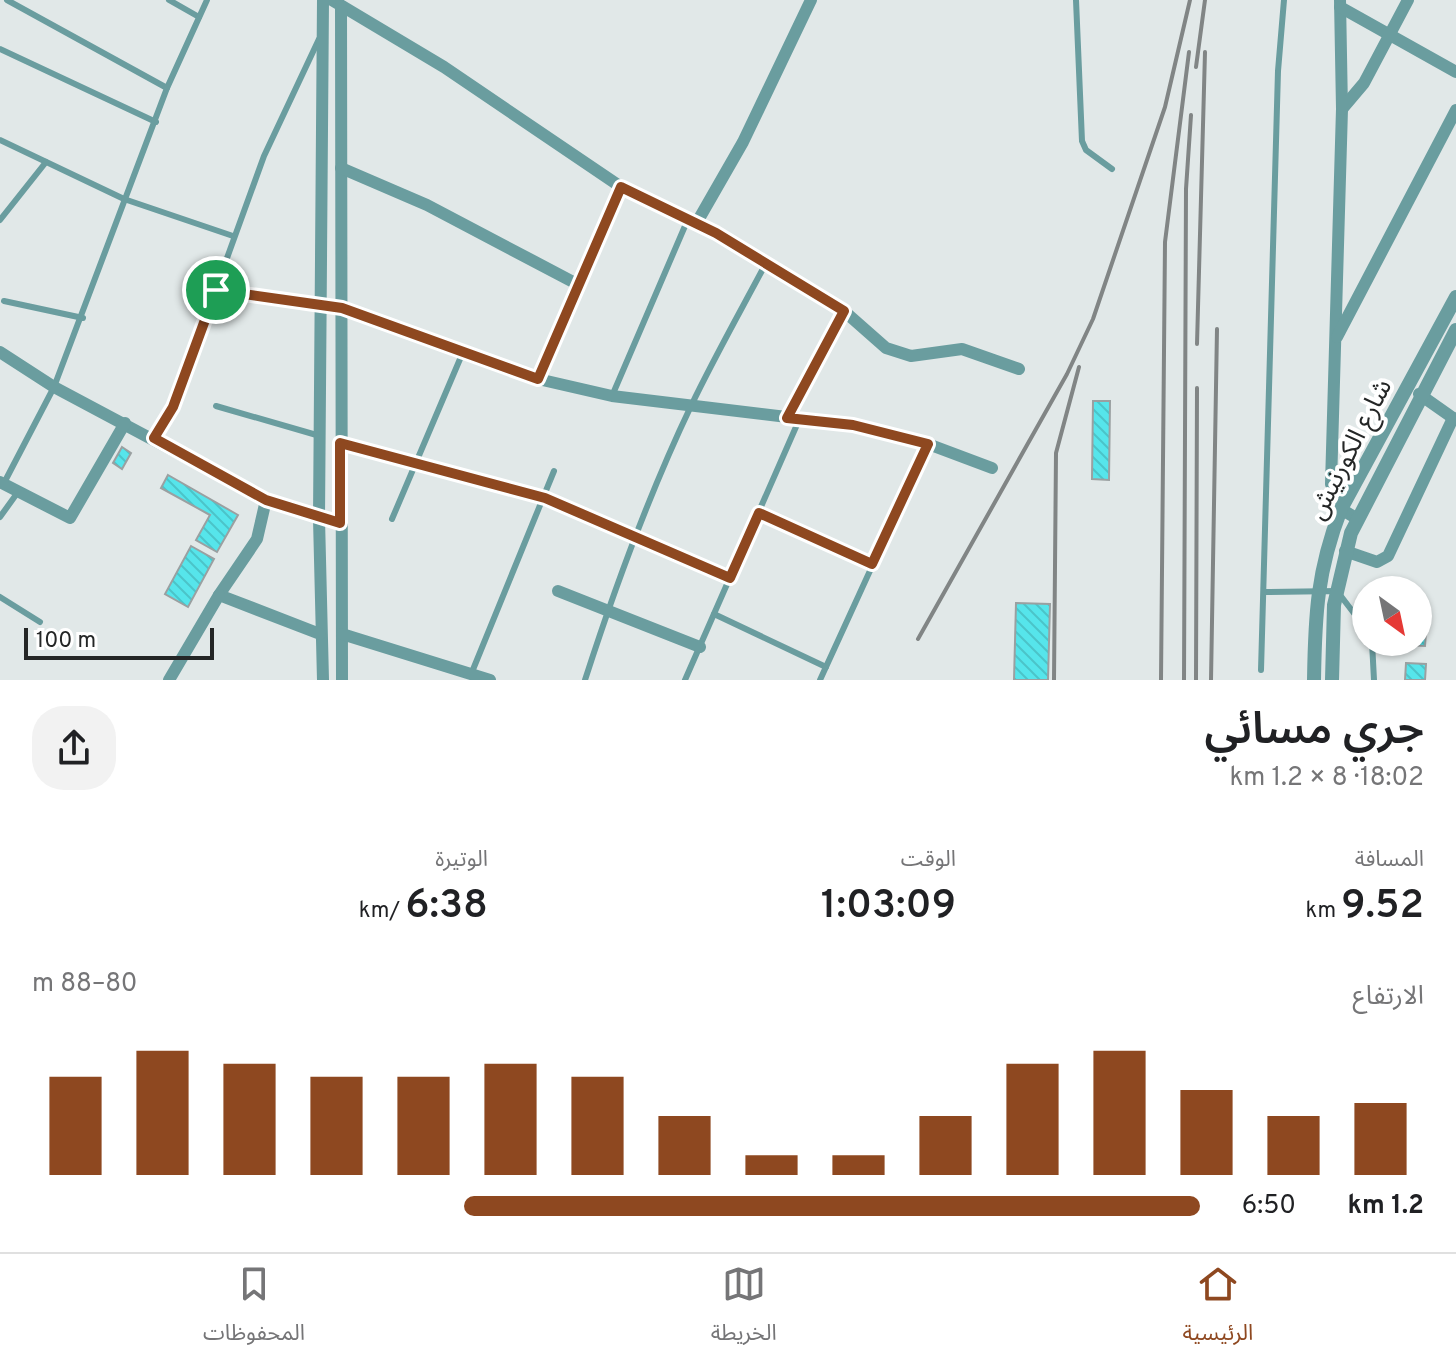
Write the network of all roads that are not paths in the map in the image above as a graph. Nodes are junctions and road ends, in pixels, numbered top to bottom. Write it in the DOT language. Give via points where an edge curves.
graph roads {
  1 [pos="7,0"];
  2 [pos="169,0"];
  3 [pos="207,0"];
  4 [pos="323,0"];
  5 [pos="811,0"];
  6 [pos="1076,0"];
  7 [pos="1284,0"];
  8 [pos="1408,0"];
  9 [pos="336,3"];
  10 [pos="1340,4"];
  11 [pos="199,17"];
  12 [pos="321,34"];
  13 [pos="1389,35"];
  14 [pos="0,49"];
  15 [pos="1456,72"];
  16 [pos="167,88"];
  17 [pos="1342,109"];
  18 [pos="1456,110"];
  19 [pos="156,122"];
  20 [pos="0,140"];
  21 [pos="46,162"];
  22 [pos="341,168"];
  23 [pos="1112,169"];
  24 [pos="621,187"];
  25 [pos="124,199"];
  26 [pos="0,220"];
  27 [pos="692,222"];
  28 [pos="233,236"];
  29 [pos="765,265"];
  30 [pos="577,284"];
  31 [pos="216,290"];
  32 [pos="1456,297"];
  33 [pos="4,301"];
  34 [pos="321,305"];
  35 [pos="342,308"];
  36 [pos="844,311"];
  37 [pos="83,318"];
  38 [pos="1456,330"];
  39 [pos="1335,341"];
  40 [pos="0,352"];
  41 [pos="463,352"];
  42 [pos="1019,369"];
  43 [pos="538,379"];
  44 [pos="54,387"];
  45 [pos="1419,394"];
  46 [pos="612,396"];
  47 [pos="216,406"];
  48 [pos="691,406"];
  49 [pos="794,418"];
  50 [pos="1454,419"];
  51 [pos="125,423"];
  52 [pos="320,436"];
  53 [pos="154,438"];
  54 [pos="340,443"];
  55 [pos="928,444"];
  56 [pos="415,465"];
  57 [pos="992,468"];
  58 [pos="554,471"];
  59 [pos="2,483"];
  60 [pos="20,490"];
  61 [pos="545,498"];
  62 [pos="266,500"];
  63 [pos="1341,509"];
  64 [pos="759,513"];
  65 [pos="0,517"];
  66 [pos="1356,518"];
  67 [pos="319,519"];
  68 [pos="392,519"];
  69 [pos="340,523"];
  70 [pos="637,536"];
  71 [pos="1345,551"];
  72 [pos="872,564"];
  73 [pos="730,578"];
  74 [pos="558,591"];
  75 [pos="1317,591"];
  76 [pos="1337,591"];
  77 [pos="1264,592"];
  78 [pos="219,595"];
  79 [pos="0,597"];
  80 [pos="607,610"];
  81 [pos="1352,611"];
  82 [pos="714,614"];
  83 [pos="40,622"];
  84 [pos="320,634"];
  85 [pos="342,634"];
  86 [pos="700,647"];
  87 [pos="1373,656"];
  88 [pos="826,667"];
  89 [pos="1261,670"];
  90 [pos="481,677"];
  91 [pos="169,680"];
  92 [pos="323,680"];
  93 [pos="342,680"];
  94 [pos="585,680"];
  95 [pos="685,680"];
  96 [pos="820,680"];
  97 [pos="1314,680"];
  98 [pos="1332,680"];
  99 [pos="1374,680"];
  1 -- 16 [label="lane"];
  2 -- 11 [label="lane"];
  3 -- 11 [label="lane"];
  4 -- 12 [label="street"];
  5 -- 27 [label="street" via="743,142"];
  6 -- 23 [label="lane" via="1082,141"];
  7 -- 77 [label="lane"];
  8 -- 13 [label="street"];
  9 -- 22 [label="street"];
  9 -- 24 [label="street" via="444,67"];
  10 -- 13 [label="street"];
  10 -- 17 [label="street"];
  11 -- 16 [label="lane"];
  12 -- 28 [label="lane"];
  12 -- 34 [label="street"];
  13 -- 15 [label="street"];
  13 -- 17 [label="street" via="1364,83"];
  14 -- 19 [label="lane"];
  16 -- 19 [label="lane"];
  17 -- 39 [label="street"];
  18 -- 39 [label="street"];
  19 -- 25 [label="lane"];
  20 -- 21 [label="lane"];
  21 -- 25 [label="lane"];
  21 -- 26 [label="lane"];
  22 -- 30 [label="street" via="427,205"];
  22 -- 35 [label="street"];
  24 -- 27 [label="street"];
  24 -- 30 [label="lane"];
  25 -- 28 [label="lane"];
  25 -- 37 [label="lane"];
  27 -- 29 [label="street"];
  27 -- 46 [label="lane"];
  28 -- 31 [label="lane"];
  29 -- 36 [label="street"];
  29 -- 48 [label="lane"];
  30 -- 43 [label="lane"];
  31 -- 34 [label="street"];
  31 -- 53 [label="lane" via="173,407"];
  32 -- 63 [label="street, شارع الكورنيش"];
  33 -- 37 [label="lane"];
  34 -- 35 [label="street"];
  34 -- 52 [label="street"];
  35 -- 41 [label="street"];
  35 -- 54 [label="street"];
  36 -- 42 [label="street" via="900,354 962,349"];
  36 -- 49 [label="lane"];
  37 -- 44 [label="lane"];
  38 -- 45 [label="street, شارع الكورنيش"];
  39 -- 63 [label="street" via="1331,484"];
  40 -- 44 [label="street"];
  41 -- 43 [label="street"];
  41 -- 56 [label="lane"];
  43 -- 46 [label="street"];
  44 -- 51 [label="street"];
  44 -- 59 [label="lane"];
  45 -- 50 [label="street"];
  45 -- 66 [label="street, شارع الكورنيش"];
  46 -- 48 [label="street"];
  47 -- 52 [label="lane"];
  48 -- 49 [label="street"];
  48 -- 70 [label="lane"];
  49 -- 55 [label="street" via="853,425"];
  49 -- 64 [label="lane"];
  50 -- 71 [label="street" via="1388,556 1377,562"];
  51 -- 53 [label="street"];
  51 -- 60 [label="street" via="70,518"];
  52 -- 67 [label="street"];
  53 -- 62 [label="street"];
  54 -- 56 [label="lane"];
  54 -- 69 [label="street"];
  55 -- 57 [label="street"];
  55 -- 72 [label="lane"];
  56 -- 61 [label="lane"];
  56 -- 68 [label="lane"];
  58 -- 61 [label="lane"];
  59 -- 60 [label="street"];
  60 -- 65 [label="lane"];
  61 -- 70 [label="lane"];
  61 -- 90 [label="lane"];
  62 -- 67 [label="street"];
  62 -- 78 [label="street" via="257,539"];
  63 -- 66 [label="street"];
  63 -- 75 [label="street, شارع الكورنيش"];
  64 -- 72 [label="lane"];
  64 -- 73 [label="lane"];
  66 -- 71 [label="street, شارع الكورنيش"];
  67 -- 69 [label="street"];
  67 -- 84 [label="street"];
  69 -- 85 [label="street"];
  70 -- 73 [label="lane"];
  70 -- 80 [label="lane"];
  71 -- 76 [label="street, شارع الكورنيش"];
  72 -- 88 [label="lane"];
  73 -- 82 [label="lane"];
  74 -- 80 [label="street"];
  75 -- 76 [label="lane"];
  75 -- 77 [label="lane"];
  75 -- 97 [label="street, شارع الكورنيش"];
  76 -- 81 [label="lane"];
  76 -- 98 [label="street, شارع الكورنيش"];
  77 -- 89 [label="lane"];
  78 -- 84 [label="street"];
  78 -- 91 [label="street"];
  79 -- 83 [label="lane"];
  80 -- 86 [label="street"];
  80 -- 94 [label="lane"];
  82 -- 86 [label="lane"];
  82 -- 88 [label="lane"];
  84 -- 92 [label="street"];
  85 -- 90 [label="street"];
  85 -- 93 [label="street"];
  86 -- 95 [label="lane"];
  87 -- 99 [label="lane"];
  88 -- 96 [label="lane"];
}
